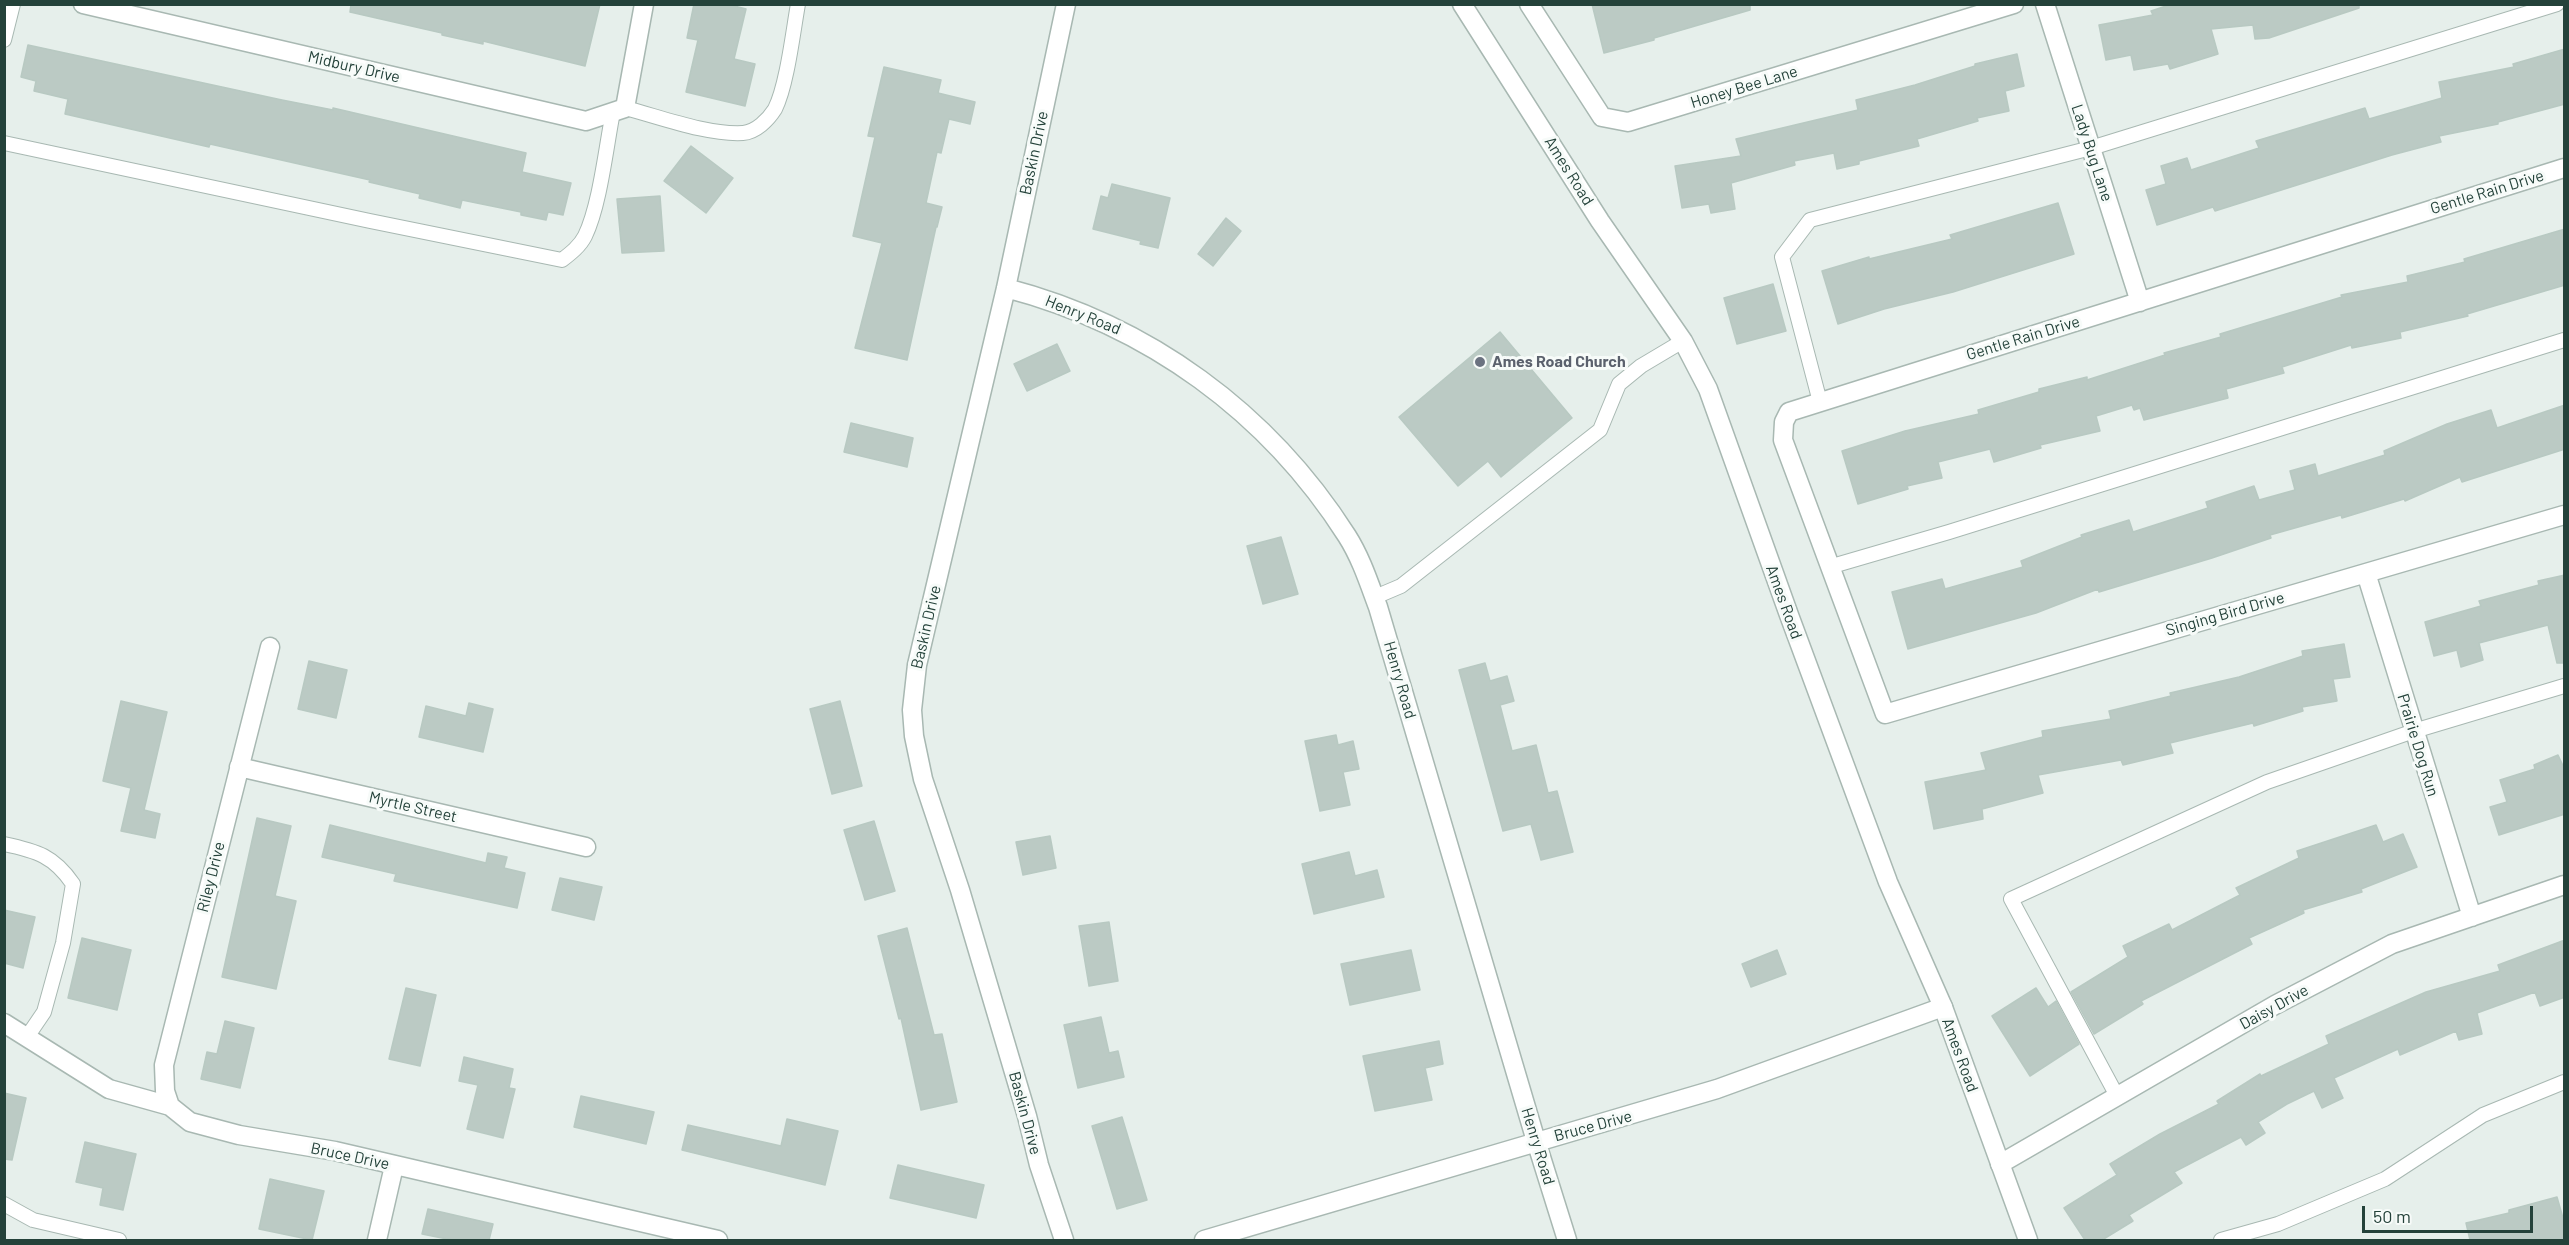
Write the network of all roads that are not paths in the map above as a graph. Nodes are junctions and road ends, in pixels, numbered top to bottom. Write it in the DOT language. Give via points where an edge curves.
graph roads {
  1 [pos="13,4"];
  2 [pos="83,4"];
  3 [pos="644,4"];
  4 [pos="798,4"];
  5 [pos="1066,4"];
  6 [pos="1462,4"];
  7 [pos="1528,4"];
  8 [pos="2014,4"];
  9 [pos="2044,4"];
  10 [pos="2557,4"];
  11 [pos="4,40"];
  12 [pos="619,110"];
  13 [pos="4,142"];
  14 [pos="2091,148"];
  15 [pos="2565,168"];
  16 [pos="1006,288"];
  17 [pos="2139,302"];
  18 [pos="2565,340"];
  19 [pos="1683,341"];
  20 [pos="1820,402"];
  21 [pos="2565,515"];
  22 [pos="1829,567"];
  23 [pos="2366,573"];
  24 [pos="1375,597"];
  25 [pos="270,647"];
  26 [pos="2565,686"];
  27 [pos="1885,714"];
  28 [pos="2414,730"];
  29 [pos="239,767"];
  30 [pos="4,844"];
  31 [pos="586,847"];
  32 [pos="2565,885"];
  33 [pos="2472,916"];
  34 [pos="1942,1007"];
  35 [pos="4,1023"];
  36 [pos="27,1037"];
  37 [pos="2565,1083"];
  38 [pos="2117,1096"];
  39 [pos="170,1106"];
  40 [pos="1536,1141"];
  41 [pos="2000,1164"];
  42 [pos="394,1166"];
  43 [pos="4,1204"];
  44 [pos="119,1240"];
  45 [pos="377,1240"];
  46 [pos="718,1240"];
  47 [pos="1064,1240"];
  48 [pos="1204,1240"];
  49 [pos="1567,1240"];
  50 [pos="2028,1240"];
  51 [pos="2221,1240"];
  1 -- 11 [label="lane"];
  2 -- 12 [label="street, Midbury Drive" via="586,121"];
  3 -- 12 [label="street"];
  4 -- 12 [label="lane" via="775,108 761,126 744,133 716,131"];
  5 -- 16 [label="street, Baskin Drive"];
  6 -- 19 [label="street, Ames Road" via="1600,220"];
  7 -- 8 [label="street, Honey Bee Lane" via="1602,117 1628,122"];
  9 -- 14 [label="street, Lady Bug Lane"];
  10 -- 14 [label="lane"];
  12 -- 13 [label="lane" via="584,238 562,260"];
  14 -- 17 [label="street, Lady Bug Lane"];
  14 -- 20 [label="lane" via="1810,220 1782,257"];
  15 -- 17 [label="street, Gentle Rain Drive"];
  16 -- 24 [label="street, Henry Road" via="1050,300 1132,335 1201,379 1230,403 1278,447 1313,489 1348,538"];
  16 -- 47 [label="street, Baskin Drive" via="916,665 912,710 923,779"];
  17 -- 20 [label="street, Gentle Rain Drive"];
  18 -- 22 [label="lane"];
  19 -- 24 [label="lane" via="1619,384 1600,430 1401,585"];
  19 -- 34 [label="street, Ames Road" via="1708,389 1888,882"];
  20 -- 22 [label="street, Gentle Rain Drive" via="1789,412 1783,440"];
  21 -- 23 [label="street, Singing Bird Drive"];
  22 -- 27 [label="street, Gentle Rain Drive"];
  23 -- 27 [label="street, Singing Bird Drive"];
  23 -- 28 [label="street, Prairie Dog Run"];
  24 -- 40 [label="street, Henry Road"];
  25 -- 29 [label="street, Riley Drive"];
  26 -- 28 [label="lane"];
  28 -- 33 [label="street, Prairie Dog Run"];
  28 -- 38 [label="lane" via="2267,782 2011,899"];
  29 -- 31 [label="street, Myrtle Street"];
  29 -- 39 [label="street, Riley Drive" via="164,1065"];
  30 -- 36 [label="lane" via="50,858 73,884 63,943 44,1012"];
  32 -- 33 [label="street, Daisy Drive"];
  33 -- 38 [label="street, Daisy Drive" via="2392,944 2275,1005"];
  34 -- 40 [label="street, Bruce Drive" via="1717,1089"];
  34 -- 41 [label="street, Ames Road"];
  35 -- 36 [label="street, Bruce Drive"];
  36 -- 39 [label="street, Bruce Drive" via="109,1089"];
  37 -- 51 [label="lane" via="2483,1115 2385,1179 2278,1224"];
  38 -- 41 [label="street, Daisy Drive"];
  39 -- 42 [label="street, Bruce Drive" via="190,1122"];
  40 -- 48 [label="street, Bruce Drive"];
  40 -- 49 [label="street, Henry Road"];
  41 -- 50 [label="street, Ames Road"];
  42 -- 45 [label="street"];
  42 -- 46 [label="street, Bruce Drive"];
  43 -- 44 [label="lane" via="33,1220"];
}
